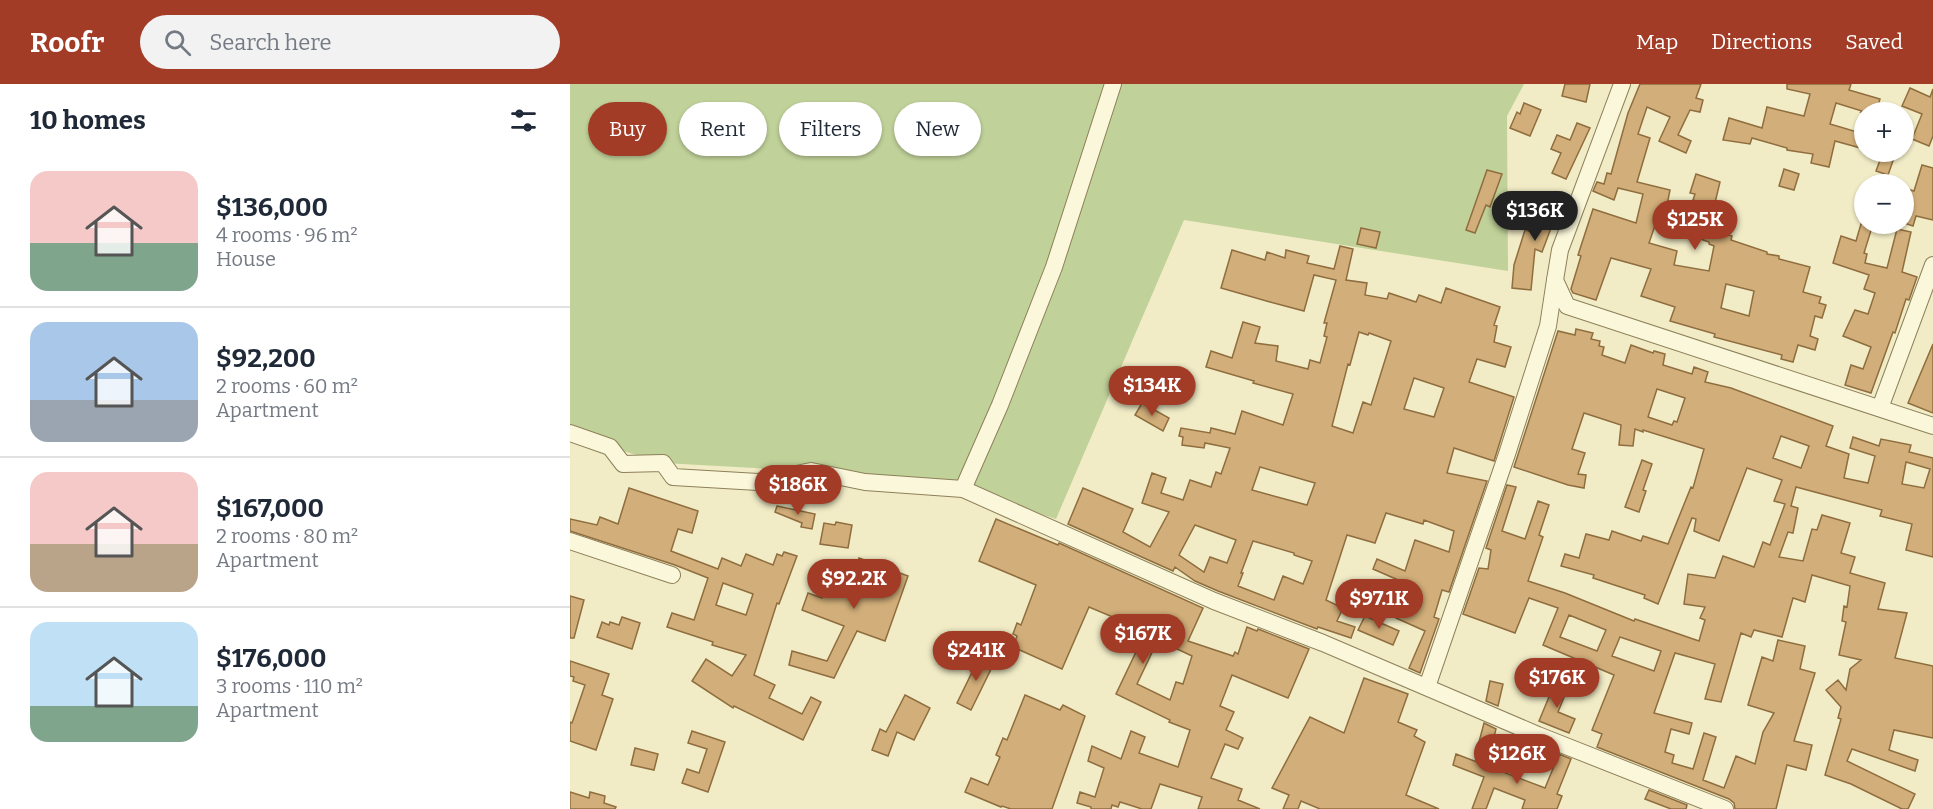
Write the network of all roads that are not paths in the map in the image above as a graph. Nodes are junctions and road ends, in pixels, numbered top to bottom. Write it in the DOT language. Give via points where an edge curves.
graph roads {
  1 [pos="1113,84"];
  2 [pos="1622,84"];
  3 [pos="1933,265"];
  4 [pos="1555,280"];
  5 [pos="1880,408"];
  6 [pos="1933,426"];
  7 [pos="570,433"];
  8 [pos="963,489"];
  9 [pos="570,541"];
  10 [pos="672,575"];
  11 [pos="1427,687"];
  12 [pos="1725,809"];
  1 -- 8 [label="street" via="1054,267"];
  2 -- 4 [label="street" via="1560,250"];
  3 -- 5 [label="street"];
  4 -- 5 [label="street" via="1567,306"];
  4 -- 11 [label="street" via="1548,326"];
  5 -- 6 [label="street"];
  7 -- 8 [label="street" via="610,447 623,464 663,463 673,477 758,482 811,471 865,482"];
  8 -- 11 [label="street" via="1214,601"];
  9 -- 10 [label="street"];
  11 -- 12 [label="street"];
}
